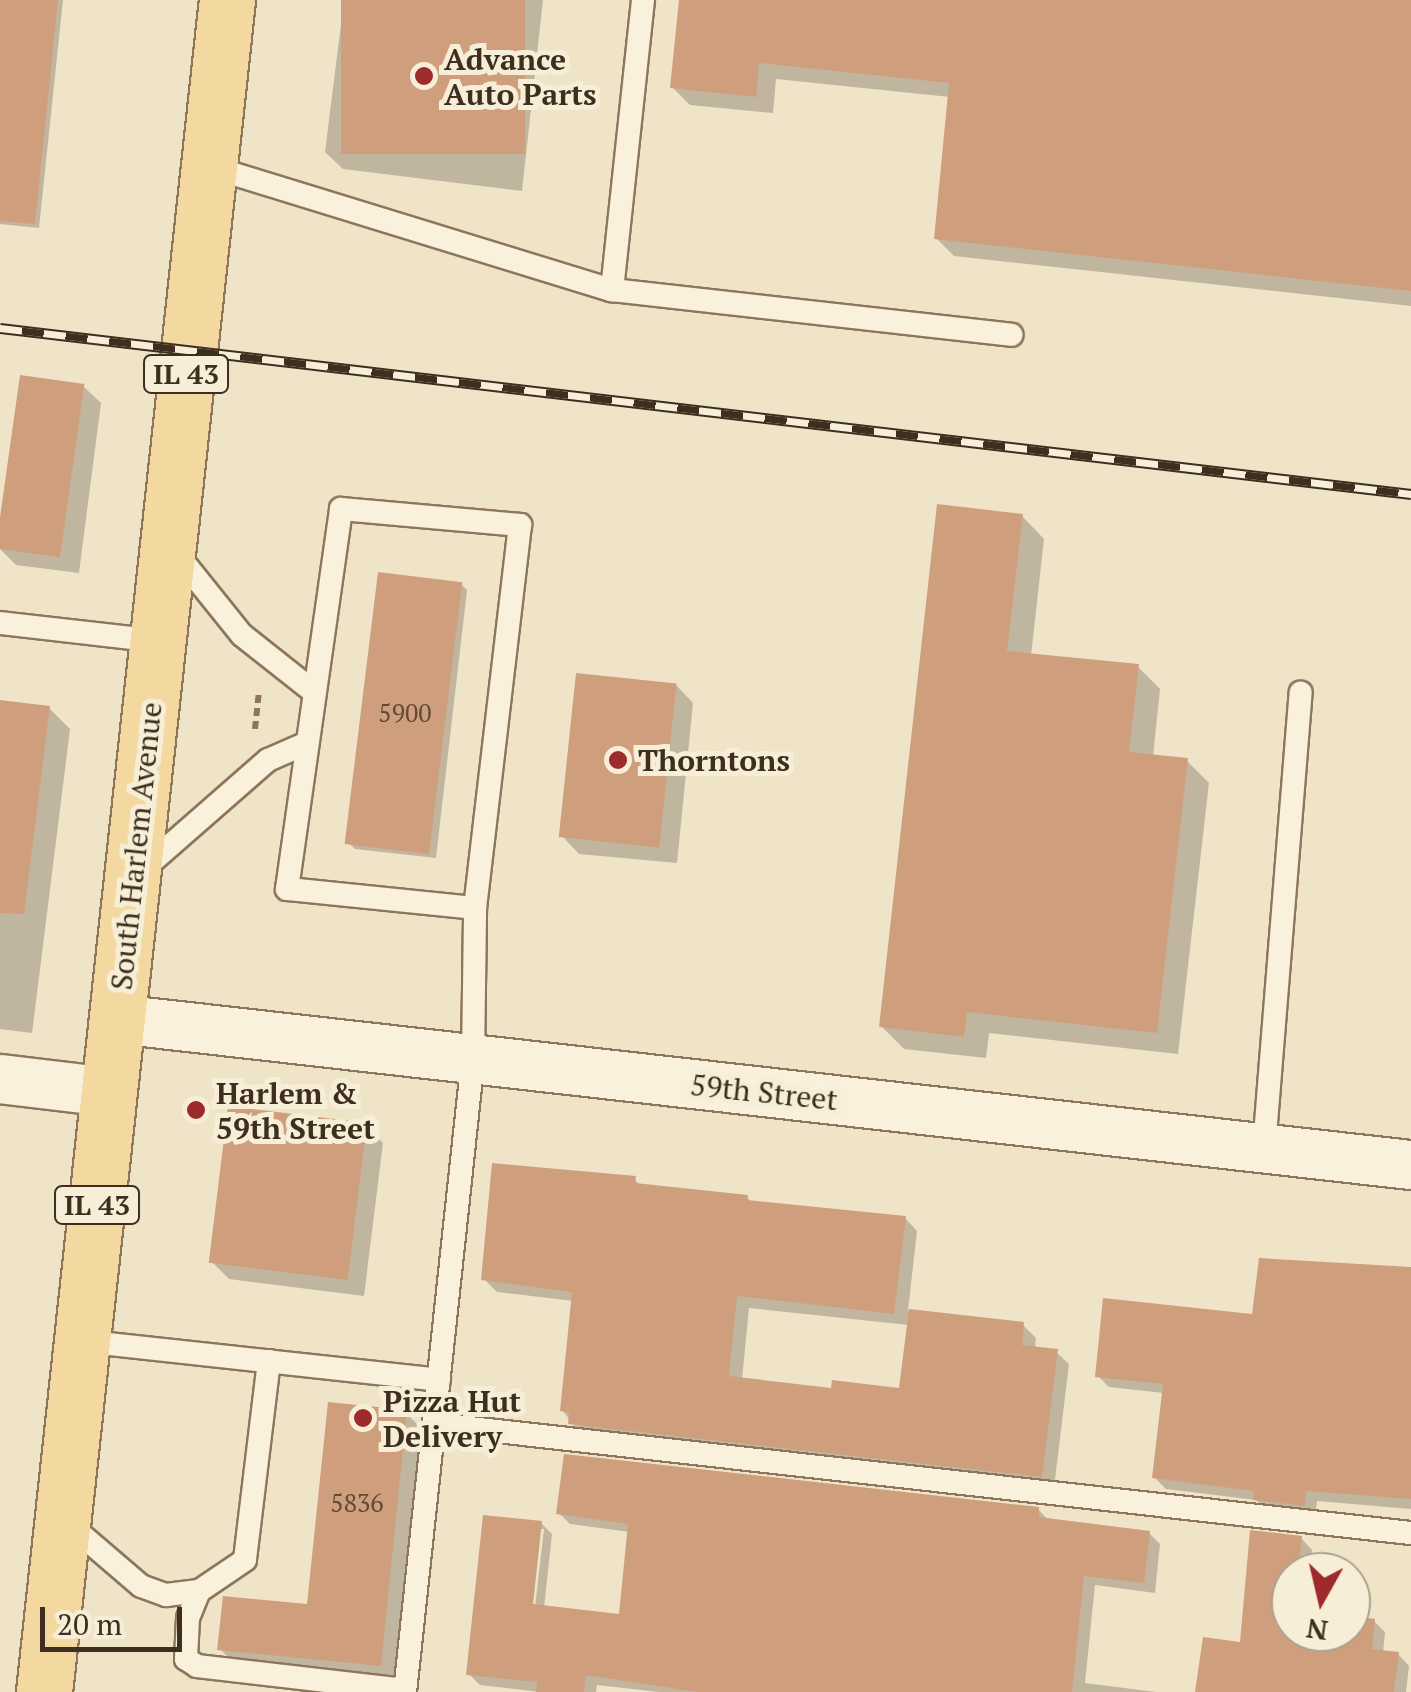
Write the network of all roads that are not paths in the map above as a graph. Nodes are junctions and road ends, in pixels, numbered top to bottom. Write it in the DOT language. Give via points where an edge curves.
graph roads {
  1 [pos="227,0"];
  2 [pos="643,0"];
  3 [pos="208,166"];
  4 [pos="612,290"];
  5 [pos="1011,335"];
  6 [pos="168,542"];
  7 [pos="0,623"];
  8 [pos="158,641"];
  9 [pos="314,690"];
  10 [pos="1302,692"];
  11 [pos="307,743"];
  12 [pos="132,878"];
  13 [pos="475,908"];
  14 [pos="117,1018"];
  15 [pos="473,1059"];
  16 [pos="0,1078"];
  17 [pos="109,1092"];
  18 [pos="1264,1148"];
  19 [pos="1411,1165"];
  20 [pos="82,1341"];
  21 [pos="269,1361"];
  22 [pos="439,1380"];
  23 [pos="434,1424"];
  24 [pos="63,1518"];
  25 [pos="1411,1533"];
  26 [pos="199,1591"];
  27 [pos="405,1691"];
  28 [pos="44,1692"];
  1 -- 3 [label="main road, South Harlem Avenue / IL 43"];
  2 -- 4 [label="lane"];
  3 -- 4 [label="lane"];
  3 -- 6 [label="main road, South Harlem Avenue / IL 43"];
  4 -- 5 [label="lane"];
  6 -- 8 [label="main road, South Harlem Avenue / IL 43"];
  6 -- 9 [label="lane" via="242,635"];
  7 -- 8 [label="lane"];
  8 -- 12 [label="main road, South Harlem Avenue / IL 43"];
  9 -- 11 [label="lane"];
  9 -- 13 [label="lane" via="341,508 520,525"];
  10 -- 18 [label="lane"];
  11 -- 12 [label="lane" via="268,760"];
  11 -- 13 [label="lane" via="288,888"];
  12 -- 14 [label="main road, South Harlem Avenue / IL 43"];
  13 -- 15 [label="lane"];
  14 -- 15 [label="street, 59th Street"];
  14 -- 17 [label="main road, South Harlem Avenue / IL 43"];
  15 -- 18 [label="street, 59th Street"];
  15 -- 22 [label="lane"];
  16 -- 17 [label="street"];
  17 -- 20 [label="main road, South Harlem Avenue / IL 43"];
  18 -- 19 [label="street, 59th Street"];
  20 -- 21 [label="lane"];
  20 -- 24 [label="main road, South Harlem Avenue / IL 43"];
  21 -- 22 [label="lane"];
  21 -- 26 [label="lane" via="245,1560"];
  22 -- 23 [label="lane"];
  23 -- 25 [label="lane"];
  23 -- 27 [label="lane"];
  24 -- 26 [label="lane" via="141,1586 166,1596"];
  24 -- 28 [label="main road, South Harlem Avenue / IL 43"];
  26 -- 27 [label="lane" via="186,1658 196,1666"];
}
